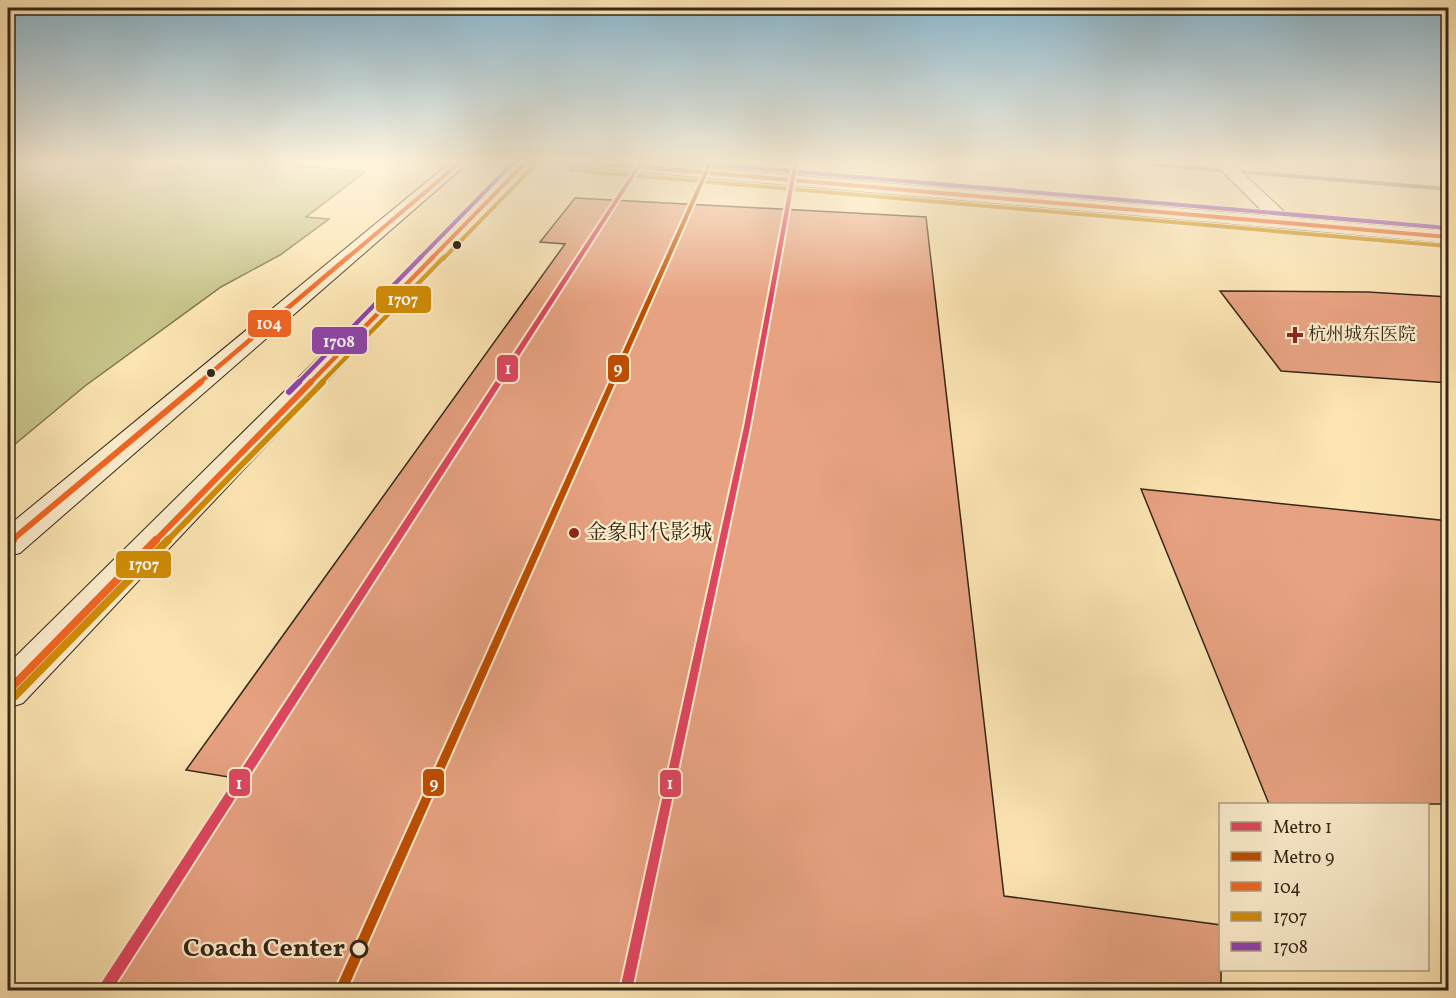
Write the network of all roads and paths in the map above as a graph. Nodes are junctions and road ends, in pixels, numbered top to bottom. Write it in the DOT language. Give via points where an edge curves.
graph roads {
  1 [pos="407,208"];
  2 [pos="481,208"];
  3 [pos="1108,208"];
  4 [pos="1269,208"];
  5 [pos="1285,223"];
  6 [pos="1449,237"];
  7 [pos="8,544"];
  8 [pos="8,691"];
  1 -- 7 [label="main road"];
  2 -- 8 [label="main road"];
  3 -- 5 [label="main road"];
  4 -- 5 [label="main road"];
  5 -- 6 [label="main road"];
}
